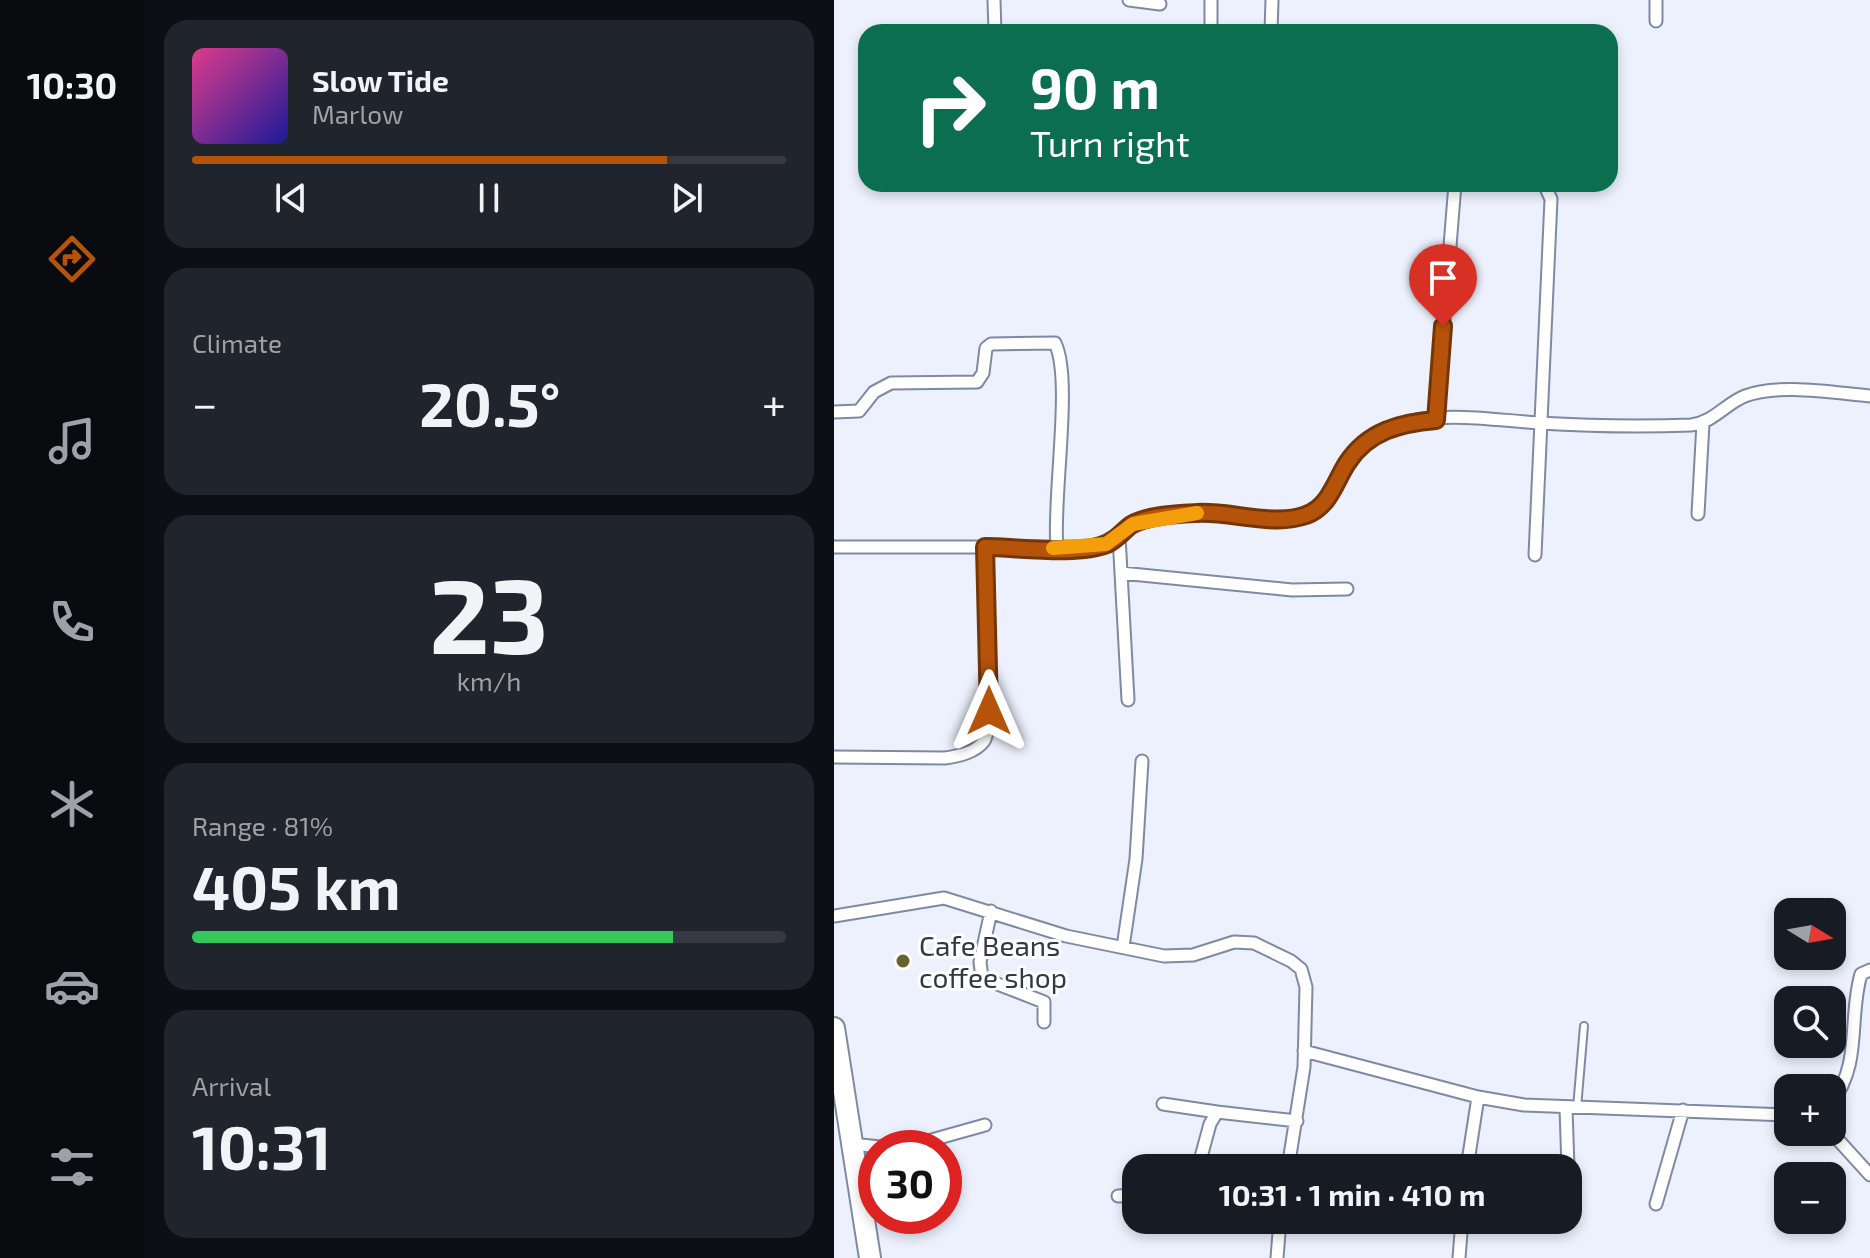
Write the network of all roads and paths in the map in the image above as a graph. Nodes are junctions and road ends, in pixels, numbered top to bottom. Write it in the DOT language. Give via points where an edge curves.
graph roads {
  1 [pos="994,0"];
  2 [pos="1129,0"];
  3 [pos="1211,0"];
  4 [pos="1272,0"];
  5 [pos="1656,0"];
  6 [pos="1160,4"];
  7 [pos="1656,21"];
  8 [pos="995,24"];
  9 [pos="1211,24"];
  10 [pos="1271,24"];
  11 [pos="1454,192"];
  12 [pos="1548,192"];
  13 [pos="1870,396"];
  14 [pos="834,412"];
  15 [pos="1436,420"];
  16 [pos="1542,423"];
  17 [pos="1703,423"];
  18 [pos="1698,514"];
  19 [pos="1119,536"];
  20 [pos="834,547"];
  21 [pos="985,547"];
  22 [pos="1057,548"];
  23 [pos="1535,555"];
  24 [pos="1121,573"];
  25 [pos="1347,589"];
  26 [pos="1128,700"];
  27 [pos="834,757"];
  28 [pos="1142,761"];
  29 [pos="991,911"];
  30 [pos="834,916"];
  31 [pos="1123,947"];
  32 [pos="1870,970"];
  33 [pos="1044,1022"];
  34 [pos="1584,1026"];
  35 [pos="834,1028"];
  36 [pos="1304,1051"];
  37 [pos="1846,1076"];
  38 [pos="1478,1097"];
  39 [pos="1163,1104"];
  40 [pos="1571,1108"];
  41 [pos="1683,1110"];
  42 [pos="1217,1112"];
  43 [pos="1774,1114"];
  44 [pos="1297,1121"];
  45 [pos="985,1125"];
  46 [pos="962,1131"];
  47 [pos="852,1144"];
  48 [pos="858,1145"];
  49 [pos="1844,1146"];
  50 [pos="1202,1154"];
  51 [pos="1291,1154"];
  52 [pos="1469,1154"];
  53 [pos="1569,1154"];
  54 [pos="1870,1175"];
  55 [pos="1118,1196"];
  56 [pos="1122,1196"];
  57 [pos="1656,1204"];
  58 [pos="1279,1234"];
  59 [pos="1461,1234"];
  60 [pos="870,1258"];
  61 [pos="1277,1258"];
  62 [pos="1459,1258"];
  1 -- 8 [label="street"];
  2 -- 6 [label="street"];
  3 -- 9 [label="street"];
  4 -- 10 [label="street"];
  5 -- 7 [label="street"];
  11 -- 15 [label="street"];
  12 -- 16 [label="street"];
  13 -- 17 [label="street" via="1756,393"];
  14 -- 22 [label="street" via="859,411 874,392 891,383 977,382 991,344 1055,343 1060,413"];
  15 -- 16 [label="street"];
  15 -- 19 [label="street" via="1400,423 1369,440 1348,462 1328,498 1306,515 1198,513 1151,518"];
  16 -- 17 [label="street"];
  16 -- 23 [label="street"];
  17 -- 18 [label="street"];
  19 -- 22 [label="street" via="1106,544"];
  19 -- 24 [label="street"];
  20 -- 21 [label="street"];
  21 -- 22 [label="street"];
  21 -- 27 [label="street" via="991,692 983,742 961,756 945,758"];
  24 -- 25 [label="street" via="1274,589"];
  24 -- 26 [label="street"];
  28 -- 31 [label="street"];
  29 -- 30 [label="street" via="944,898"];
  29 -- 31 [label="street" via="1066,936"];
  29 -- 33 [label="street" via="980,962 982,978 1044,1002"];
  31 -- 36 [label="street" via="1178,957 1234,942 1254,943 1291,961 1301,969 1306,987"];
  32 -- 37 [label="street" via="1861,974 1855,996"];
  34 -- 40 [label="lane"];
  35 -- 47 [label="highway"];
  36 -- 38 [label="street"];
  36 -- 44 [label="street"];
  38 -- 40 [label="street"];
  38 -- 52 [label="street"];
  39 -- 42 [label="street"];
  40 -- 41 [label="street"];
  40 -- 53 [label="street"];
  41 -- 43 [label="street"];
  41 -- 57 [label="street"];
  42 -- 44 [label="street"];
  42 -- 50 [label="street"];
  44 -- 51 [label="street"];
  45 -- 46 [label="street"];
  47 -- 48 [label="street"];
  47 -- 60 [label="highway"];
  49 -- 54 [label="street"];
  55 -- 56 [label="street"];
  58 -- 61 [label="street"];
  59 -- 62 [label="street"];
}
